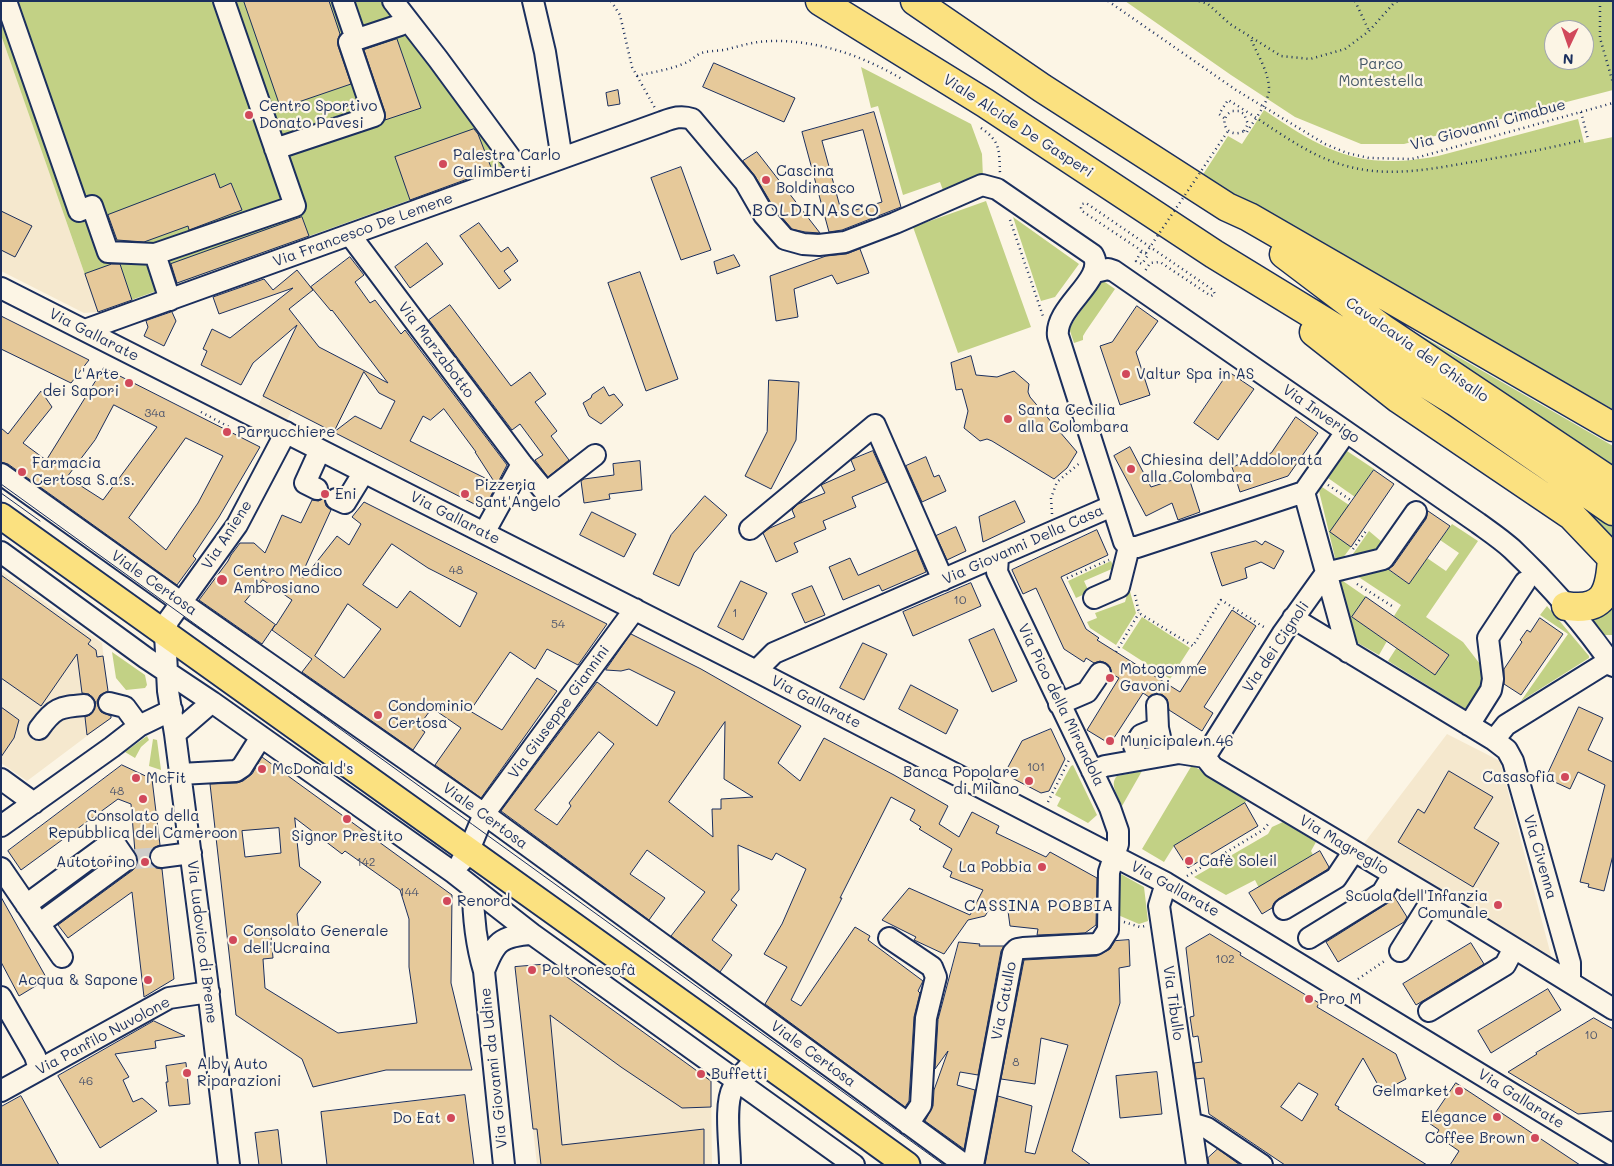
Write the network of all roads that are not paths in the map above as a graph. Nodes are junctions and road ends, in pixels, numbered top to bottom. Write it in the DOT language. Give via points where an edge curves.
graph roads {
  1 [pos="6,1"];
  2 [pos="224,1"];
  3 [pos="343,1"];
  4 [pos="393,1"];
  5 [pos="533,1"];
  6 [pos="915,1"];
  7 [pos="829,6"];
  8 [pos="407,20"];
  9 [pos="356,39"];
  10 [pos="275,150"];
  11 [pos="558,159"];
  12 [pos="521,172"];
  13 [pos="1227,207"];
  14 [pos="350,235"];
  15 [pos="155,254"];
  16 [pos="1214,254"];
  17 [pos="1095,272"];
  18 [pos="1,288"];
  19 [pos="170,300"];
  20 [pos="85,330"];
  21 [pos="1613,427"];
  22 [pos="286,432"];
  23 [pos="1346,432"];
  24 [pos="320,450"];
  25 [pos="595,456"];
  26 [pos="522,464"];
  27 [pos="364,472"];
  28 [pos="1,474"];
  29 [pos="1600,483"];
  30 [pos="316,489"];
  31 [pos="1304,492"];
  32 [pos="336,499"];
  33 [pos="1112,506"];
  34 [pos="1613,511"];
  35 [pos="1416,512"];
  36 [pos="1,516"];
  37 [pos="750,529"];
  38 [pos="484,533"];
  39 [pos="1,552"];
  40 [pos="1122,555"];
  41 [pos="998,556"];
  42 [pos="1613,559"];
  43 [pos="1326,573"];
  44 [pos="943,580"];
  45 [pos="1525,582"];
  46 [pos="1094,598"];
  47 [pos="181,602"];
  48 [pos="1566,606"];
  49 [pos="635,609"];
  50 [pos="1293,618"];
  51 [pos="165,634"];
  52 [pos="1348,652"];
  53 [pos="1611,664"];
  54 [pos="756,671"];
  55 [pos="1100,673"];
  56 [pos="169,691"];
  57 [pos="212,702"];
  58 [pos="109,703"];
  59 [pos="1059,704"];
  60 [pos="84,705"];
  61 [pos="1157,705"];
  62 [pos="1469,725"];
  63 [pos="139,726"];
  64 [pos="1158,728"];
  65 [pos="39,729"];
  66 [pos="175,734"];
  67 [pos="261,737"];
  68 [pos="1494,740"];
  69 [pos="1134,746"];
  70 [pos="1164,756"];
  71 [pos="1205,757"];
  72 [pos="1092,771"];
  73 [pos="180,774"];
  74 [pos="1,779"];
  75 [pos="34,803"];
  76 [pos="484,814"];
  77 [pos="1,826"];
  78 [pos="469,850"];
  79 [pos="1354,851"];
  80 [pos="191,853"];
  81 [pos="161,856"];
  82 [pos="1114,856"];
  83 [pos="1,868"];
  84 [pos="454,873"];
  85 [pos="1393,875"];
  86 [pos="1175,880"];
  87 [pos="473,888"];
  88 [pos="1433,898"];
  89 [pos="26,905"];
  90 [pos="1284,909"];
  91 [pos="39,924"];
  92 [pos="532,934"];
  93 [pos="889,938"];
  94 [pos="1309,938"];
  95 [pos="1514,948"];
  96 [pos="1400,951"];
  97 [pos="62,957"];
  98 [pos="484,971"];
  99 [pos="1570,982"];
  100 [pos="208,992"];
  101 [pos="1,997"];
  102 [pos="1613,1009"];
  103 [pos="1429,1011"];
  104 [pos="757,1058"];
  105 [pos="39,1069"];
  106 [pos="737,1081"];
  107 [pos="1,1091"];
  108 [pos="1191,1123"];
  109 [pos="908,1124"];
  110 [pos="1612,1156"];
  111 [pos="229,1165"];
  112 [pos="504,1165"];
  113 [pos="730,1165"];
  114 [pos="854,1165"];
  115 [pos="907,1165"];
  116 [pos="965,1165"];
  117 [pos="973,1165"];
  118 [pos="1197,1165"];
  119 [pos="1262,1165"];
  1 -- 15 [label="street" via="79,211 92,206 108,252"];
  2 -- 10 [label="street"];
  3 -- 9 [label="street"];
  4 -- 8 [label="street"];
  5 -- 11 [label="street" via="545,52 560,147"];
  6 -- 13 [label="highway" via="1042,88"];
  7 -- 16 [label="highway, Viale Alcide De Gasperi" via="985,103"];
  8 -- 9 [label="street"];
  8 -- 12 [label="street"];
  9 -- 10 [label="street" via="349,42 374,116"];
  10 -- 15 [label="street" via="295,206"];
  11 -- 12 [label="street, Via Francesco De Lemene"];
  11 -- 17 [label="street, Via Francesco De Lemene" via="679,116 692,119 745,182 764,215 785,238 803,244 845,242 982,185 997,189 1013,199 1093,255"];
  12 -- 14 [label="street, Via Francesco De Lemene"];
  13 -- 21 [label="highway"];
  13 -- 29 [label="highway, Cavalcavia del Ghisallo" via="1383,330"];
  14 -- 19 [label="street, Via Francesco De Lemene"];
  14 -- 26 [label="street, Via Marzabotto"];
  15 -- 19 [label="street"];
  16 -- 29 [label="highway, Cavalcavia del Ghisallo" via="1456,402"];
  16 -- 42 [label="highway" via="1399,399 1572,516"];
  17 -- 23 [label="street, Via Inverigo" via="1114,271"];
  17 -- 33 [label="street" via="1057,328"];
  18 -- 20 [label="street, Via Gallarate"];
  19 -- 20 [label="street, Via Francesco De Lemene"];
  20 -- 22 [label="street, Via Gallarate"];
  22 -- 24 [label="street, Via Gallarate"];
  22 -- 47 [label="street, Via Aniene" via="237,525"];
  23 -- 31 [label="street"];
  23 -- 48 [label="street, Via Inverigo" via="1510,548"];
  24 -- 27 [label="street, Via Gallarate"];
  24 -- 30 [label="street" via="305,484"];
  25 -- 26 [label="street, Via Marzabotto" via="546,493"];
  26 -- 38 [label="street"];
  27 -- 32 [label="street" via="345,503"];
  27 -- 38 [label="street, Via Gallarate"];
  28 -- 47 [label="street, Viale Certosa"];
  29 -- 34 [label="highway, Cavalcavia del Ghisallo"];
  31 -- 40 [label="street" via="1137,547"];
  31 -- 43 [label="street"];
  33 -- 40 [label="street, Via Giovanni Della Casa" via="1124,542"];
  33 -- 41 [label="street, Via Giovanni Della Casa"];
  35 -- 43 [label="street" via="1383,559"];
  36 -- 51 [label="main road"];
  37 -- 44 [label="street" via="875,425"];
  38 -- 49 [label="street, Via Gallarate"];
  39 -- 56 [label="street"];
  40 -- 46 [label="street" via="1119,587"];
  41 -- 44 [label="street, Via Giovanni Della Casa"];
  41 -- 59 [label="street, Via Pico della Mirandola" via="997,572"];
  42 -- 48 [label="highway" via="1608,591 1600,600 1592,605"];
  43 -- 50 [label="street, Via dei Cignoli"];
  43 -- 52 [label="street"];
  44 -- 54 [label="street, Via Giovanni Della Casa" via="774,652"];
  45 -- 62 [label="street" via="1488,638 1493,679 1491,690"];
  47 -- 51 [label="street, Via Aniene" via="168,620"];
  47 -- 76 [label="street, Viale Certosa"];
  48 -- 53 [label="street, Via Inverigo"];
  49 -- 54 [label="street, Via Gallarate"];
  49 -- 76 [label="street, Via Giuseppe Giannini"];
  50 -- 52 [label="street, Via Civenna"];
  50 -- 71 [label="street, Via dei Cignoli"];
  51 -- 56 [label="street"];
  51 -- 78 [label="main road"];
  52 -- 62 [label="street, Via Civenna"];
  53 -- 68 [label="street" via="1506,725"];
  54 -- 82 [label="street, Via Gallarate"];
  55 -- 59 [label="street" via="1087,692"];
  56 -- 57 [label="street"];
  56 -- 63 [label="street"];
  56 -- 66 [label="street, Via Ludovico di Breme"];
  57 -- 66 [label="street"];
  57 -- 67 [label="street"];
  58 -- 63 [label="street" via="126,708"];
  59 -- 72 [label="street, Via Pico della Mirandola"];
  60 -- 65 [label="street" via="64,707 50,713"];
  61 -- 64 [label="street"];
  62 -- 68 [label="street, Via Civenna"];
  63 -- 75 [label="street"];
  64 -- 69 [label="street" via="1141,735"];
  64 -- 70 [label="street"];
  66 -- 73 [label="street, Via Ludovico di Breme"];
  67 -- 73 [label="street" via="236,771"];
  67 -- 84 [label="street"];
  68 -- 99 [label="street, Via Civenna" via="1507,750 1513,761 1570,963"];
  70 -- 71 [label="street" via="1180,753"];
  70 -- 72 [label="street"];
  71 -- 79 [label="street, Via Magreglio" via="1213,767"];
  72 -- 82 [label="street, Via Pico della Mirandola" via="1118,831"];
  73 -- 80 [label="street, Via Ludovico di Breme"];
  74 -- 75 [label="street"];
  75 -- 77 [label="street"];
  76 -- 78 [label="street, Via Giuseppe Giannini"];
  76 -- 109 [label="street, Viale Certosa"];
  78 -- 84 [label="street, Via Giuseppe Giannini"];
  78 -- 104 [label="main road"];
  79 -- 85 [label="street, Via Magreglio"];
  79 -- 90 [label="street" via="1336,878"];
  80 -- 81 [label="street"];
  80 -- 100 [label="street, Via Ludovico di Breme"];
  82 -- 86 [label="street, Via Gallarate"];
  82 -- 117 [label="street, Via Catullo" via="1109,872 1108,930 1102,941 1024,948 1013,953"];
  83 -- 89 [label="street"];
  84 -- 87 [label="street"];
  85 -- 88 [label="street, Via Magreglio"];
  85 -- 94 [label="street" via="1382,894"];
  86 -- 108 [label="street, Via Tibullo" via="1159,906"];
  86 -- 110 [label="street, Via Gallarate"];
  87 -- 92 [label="street"];
  87 -- 98 [label="street, Via Giovanni da Udine" via="478,950"];
  88 -- 95 [label="street, Via Magreglio"];
  88 -- 96 [label="street"];
  89 -- 91 [label="street"];
  89 -- 91 [label="street" via="113,841 131,859"];
  91 -- 97 [label="street"];
  92 -- 98 [label="street, Via Giovanni da Udine" via="513,936 500,942 492,951"];
  92 -- 106 [label="street"];
  93 -- 109 [label="street" via="932,967 936,977 926,1018 921,1105"];
  95 -- 99 [label="street, Via Magreglio"];
  95 -- 103 [label="street" via="1505,966"];
  98 -- 112 [label="street, Via Giovanni da Udine"];
  99 -- 102 [label="street, Via Magreglio"];
  100 -- 105 [label="street, Via Panfilo Nuvolone" via="168,998"];
  100 -- 111 [label="street, Via Ludovico di Breme"];
  101 -- 105 [label="street" via="35,1056"];
  104 -- 106 [label="street"];
  104 -- 115 [label="main road"];
  105 -- 107 [label="street, Via Panfilo Nuvolone"];
  106 -- 113 [label="street" via="728,1105"];
  106 -- 114 [label="street"];
  108 -- 118 [label="street, Via Tibullo"];
  108 -- 119 [label="street" via="1208,1128"];
  109 -- 116 [label="street, Viale Certosa"];
}
